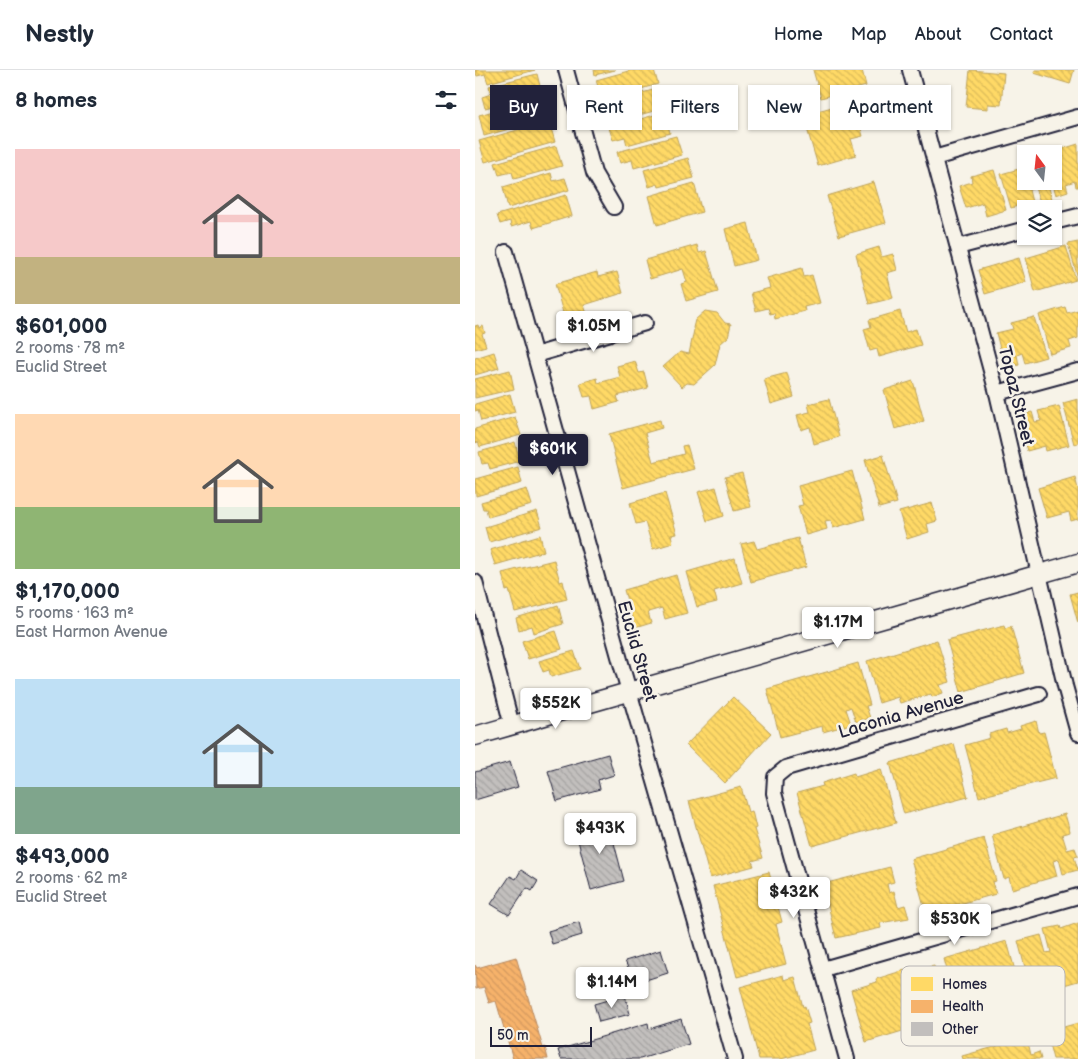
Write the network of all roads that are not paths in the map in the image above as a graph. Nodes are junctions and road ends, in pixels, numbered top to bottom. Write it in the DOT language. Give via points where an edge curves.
graph roads {
  1 [pos="566,70"];
  2 [pos="910,70"];
  3 [pos="1078,117"];
  4 [pos="934,158"];
  5 [pos="615,206"];
  6 [pos="1078,216"];
  7 [pos="1062,220"];
  8 [pos="1017,232"];
  9 [pos="958,247"];
  10 [pos="506,252"];
  11 [pos="645,323"];
  12 [pos="535,355"];
  13 [pos="1078,371"];
  14 [pos="997,393"];
  15 [pos="1078,563"];
  16 [pos="1039,574"];
  17 [pos="475,582"];
  18 [pos="629,692"];
  19 [pos="1039,694"];
  20 [pos="512,726"];
  21 [pos="1078,733"];
  22 [pos="475,736"];
  23 [pos="1078,896"];
  24 [pos="823,969"];
  25 [pos="735,1059"];
  26 [pos="847,1059"];
  1 -- 5 [label="street" via="594,173"];
  2 -- 4 [label="street, Topaz Street"];
  3 -- 4 [label="street"];
  4 -- 9 [label="street, Topaz Street"];
  6 -- 7 [label="street"];
  8 -- 9 [label="street"];
  9 -- 14 [label="street, Topaz Street"];
  10 -- 12 [label="street, Euclid Street"];
  11 -- 12 [label="street"];
  12 -- 18 [label="street, Euclid Street"];
  13 -- 14 [label="street"];
  14 -- 16 [label="street, Topaz Street"];
  15 -- 16 [label="main road"];
  16 -- 18 [label="main road"];
  16 -- 21 [label="street, Topaz Street"];
  17 -- 20 [label="street"];
  18 -- 20 [label="main road"];
  18 -- 25 [label="street, Euclid Street"];
  19 -- 24 [label="street, Laconia Avenue" via="786,768 775,777 774,793"];
  20 -- 22 [label="main road"];
  23 -- 24 [label="street"];
  24 -- 26 [label="street"];
}
